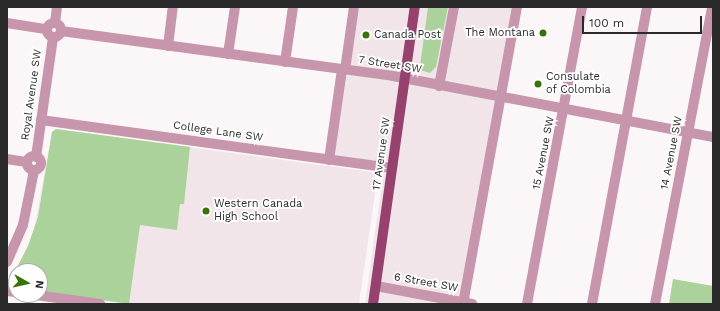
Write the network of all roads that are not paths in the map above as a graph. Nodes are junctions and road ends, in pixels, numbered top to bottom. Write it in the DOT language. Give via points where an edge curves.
graph roads {
  1 [pos="57,7"];
  2 [pos="173,7"];
  3 [pos="235,7"];
  4 [pos="293,7"];
  5 [pos="354,7"];
  6 [pos="415,7"];
  7 [pos="454,7"];
  8 [pos="517,7"];
  9 [pos="582,7"];
  10 [pos="647,7"];
  11 [pos="712,7"];
  12 [pos="7,23"];
  13 [pos="54,30"];
  14 [pos="168,46"];
  15 [pos="228,54"];
  16 [pos="285,62"];
  17 [pos="344,70"];
  18 [pos="404,79"];
  19 [pos="439,86"];
  20 [pos="500,97"];
  21 [pos="564,109"];
  22 [pos="41,120"];
  23 [pos="626,120"];
  24 [pos="689,132"];
  25 [pos="713,137"];
  26 [pos="7,159"];
  27 [pos="329,160"];
  28 [pos="32,163"];
  29 [pos="392,168"];
  30 [pos="7,262"];
  31 [pos="376,286"];
  32 [pos="48,297"];
  33 [pos="466,303"];
  34 [pos="100,304"];
  35 [pos="373,304"];
  36 [pos="527,304"];
  37 [pos="592,304"];
  38 [pos="656,304"];
  1 -- 13 [label="street, Royal Avenue SW"];
  2 -- 14 [label="street"];
  3 -- 15 [label="street"];
  4 -- 16 [label="street"];
  5 -- 17 [label="street"];
  6 -- 18 [label="main road, 17 Avenue SW"];
  7 -- 19 [label="street"];
  8 -- 20 [label="street"];
  9 -- 21 [label="street, 15 Avenue SW"];
  10 -- 23 [label="street"];
  11 -- 24 [label="street, 14 Avenue SW"];
  12 -- 13 [label="street, 7 Street SW"];
  13 -- 14 [label="street, 7 Street SW"];
  13 -- 22 [label="street, Royal Avenue SW"];
  14 -- 15 [label="street, 7 Street SW"];
  15 -- 16 [label="street, 7 Street SW"];
  16 -- 17 [label="street, 7 Street SW"];
  17 -- 18 [label="street, 7 Street SW"];
  17 -- 27 [label="street"];
  18 -- 19 [label="street, 7 Street SW"];
  18 -- 29 [label="main road, 17 Avenue SW"];
  19 -- 20 [label="street, 7 Street SW"];
  20 -- 21 [label="street, 7 Street SW"];
  20 -- 33 [label="street"];
  21 -- 23 [label="street, 7 Street SW"];
  21 -- 36 [label="street, 15 Avenue SW"];
  22 -- 27 [label="street, College Lane SW"];
  22 -- 28 [label="street, Royal Avenue SW"];
  23 -- 24 [label="street, 7 Street SW"];
  23 -- 37 [label="street"];
  24 -- 25 [label="street, 7 Street SW"];
  24 -- 38 [label="street, 14 Avenue SW"];
  26 -- 28 [label="street"];
  27 -- 29 [label="street, College Lane SW"];
  28 -- 30 [label="street, Royal Avenue SW" via="22,225"];
  29 -- 31 [label="main road, 17 Avenue SW"];
  31 -- 33 [label="street, 6 Street SW"];
  31 -- 35 [label="main road, 17 Avenue SW"];
  32 -- 34 [label="street"];
}
